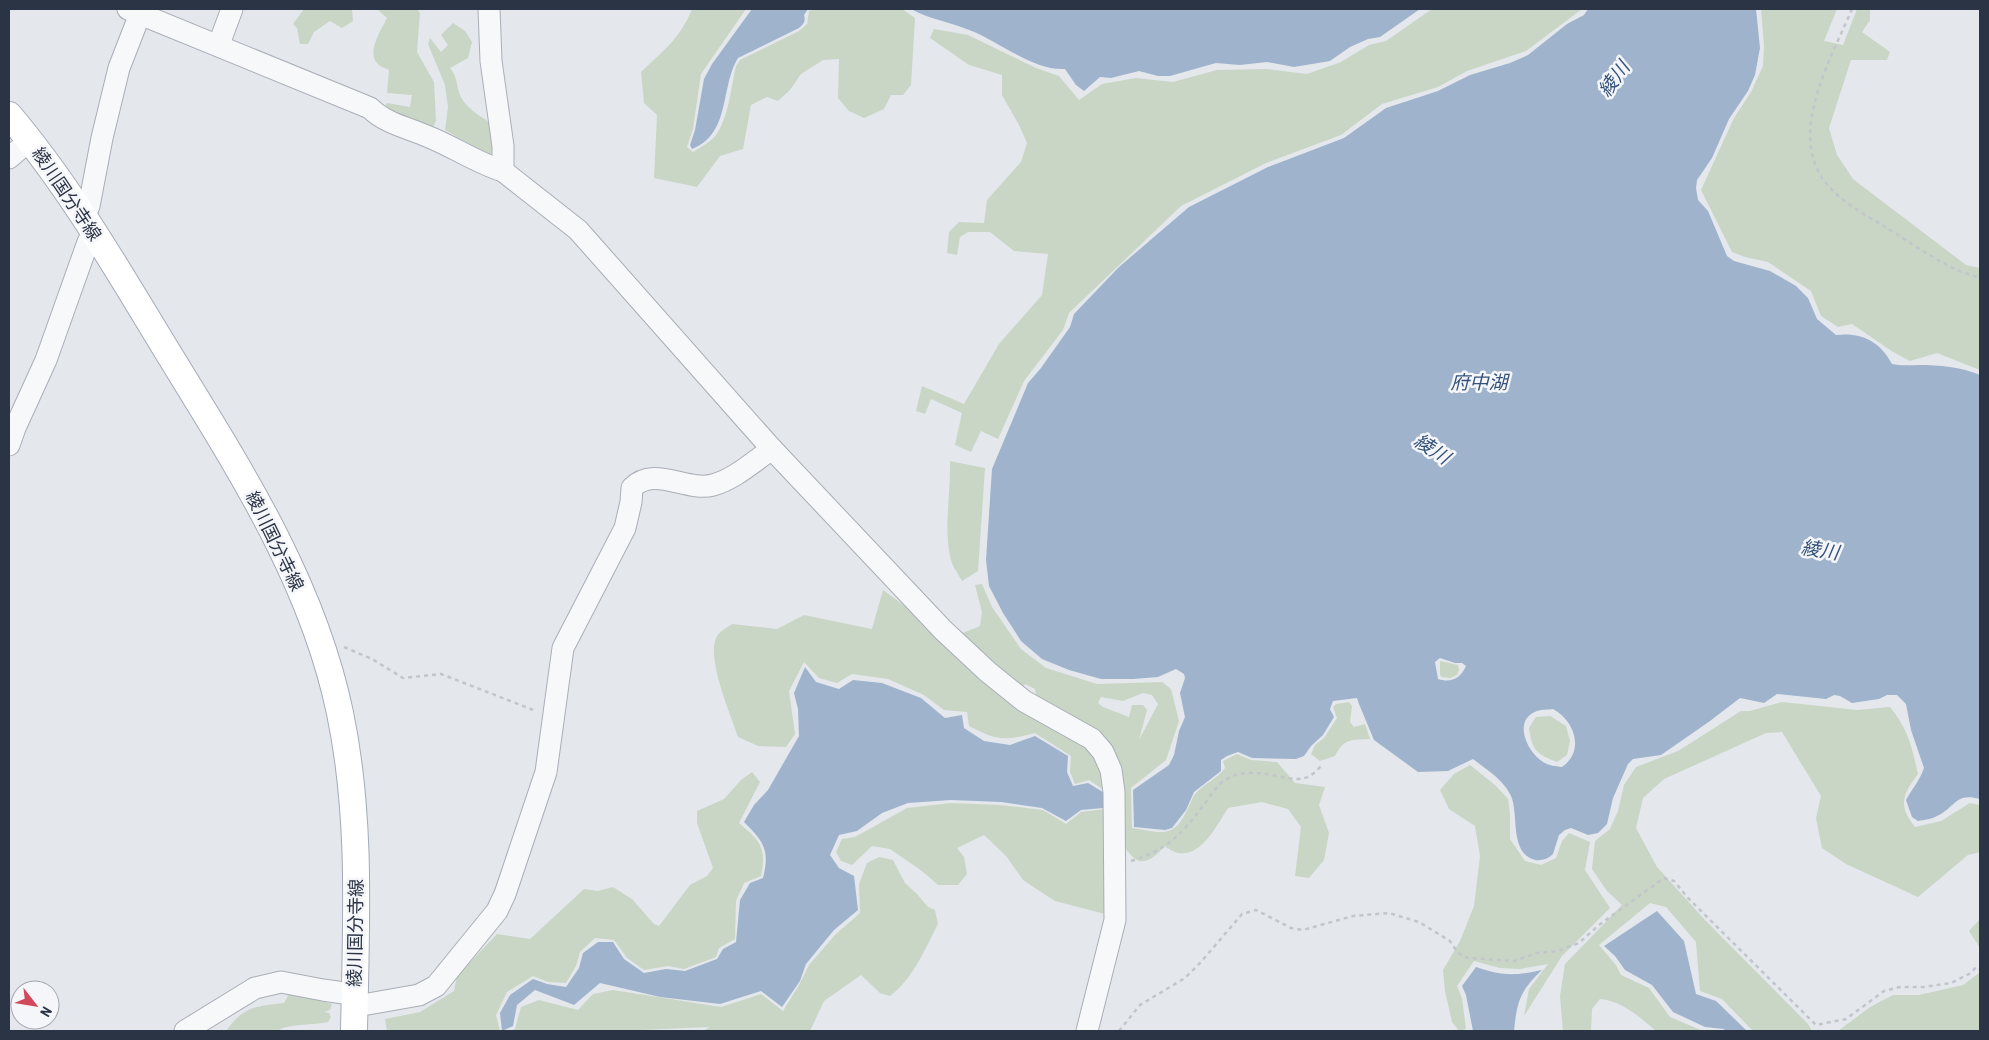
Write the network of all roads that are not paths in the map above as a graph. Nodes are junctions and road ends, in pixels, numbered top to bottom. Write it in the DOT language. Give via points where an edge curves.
graph roads {
  1 [pos="232,9"];
  2 [pos="489,9"];
  3 [pos="134,11"];
  4 [pos="219,44"];
  5 [pos="9,115"];
  6 [pos="30,140"];
  7 [pos="9,158"];
  8 [pos="503,171"];
  9 [pos="89,225"];
  10 [pos="9,445"];
  11 [pos="772,448"];
  12 [pos="354,998"];
  13 [pos="185,1031"];
  14 [pos="354,1031"];
  15 [pos="1087,1031"];
  1 -- 4 [label="street"];
  2 -- 8 [label="street"];
  3 -- 4 [label="street"];
  3 -- 9 [label="street" via="102,138 89,206"];
  4 -- 8 [label="street" via="370,108 380,118"];
  5 -- 6 [label="main road, 綾川国分寺線"];
  6 -- 7 [label="street"];
  6 -- 9 [label="main road, 綾川国分寺線"];
  8 -- 11 [label="street" via="578,230"];
  9 -- 10 [label="street" via="88,242 46,360"];
  9 -- 12 [label="main road, 綾川国分寺線" via="241,471 285,556 320,644 340,712 354,815"];
  11 -- 12 [label="street" via="730,478 712,485 697,486 650,478 632,488 625,528 563,648 546,772 497,911 436,986 419,995 368,1004"];
  11 -- 15 [label="street" via="943,630 988,672 1024,701 1092,739 1103,752 1111,770 1114,792 1116,920"];
  12 -- 13 [label="street" via="344,993 281,982 254,988"];
  12 -- 14 [label="main road, 綾川国分寺線"];
}
